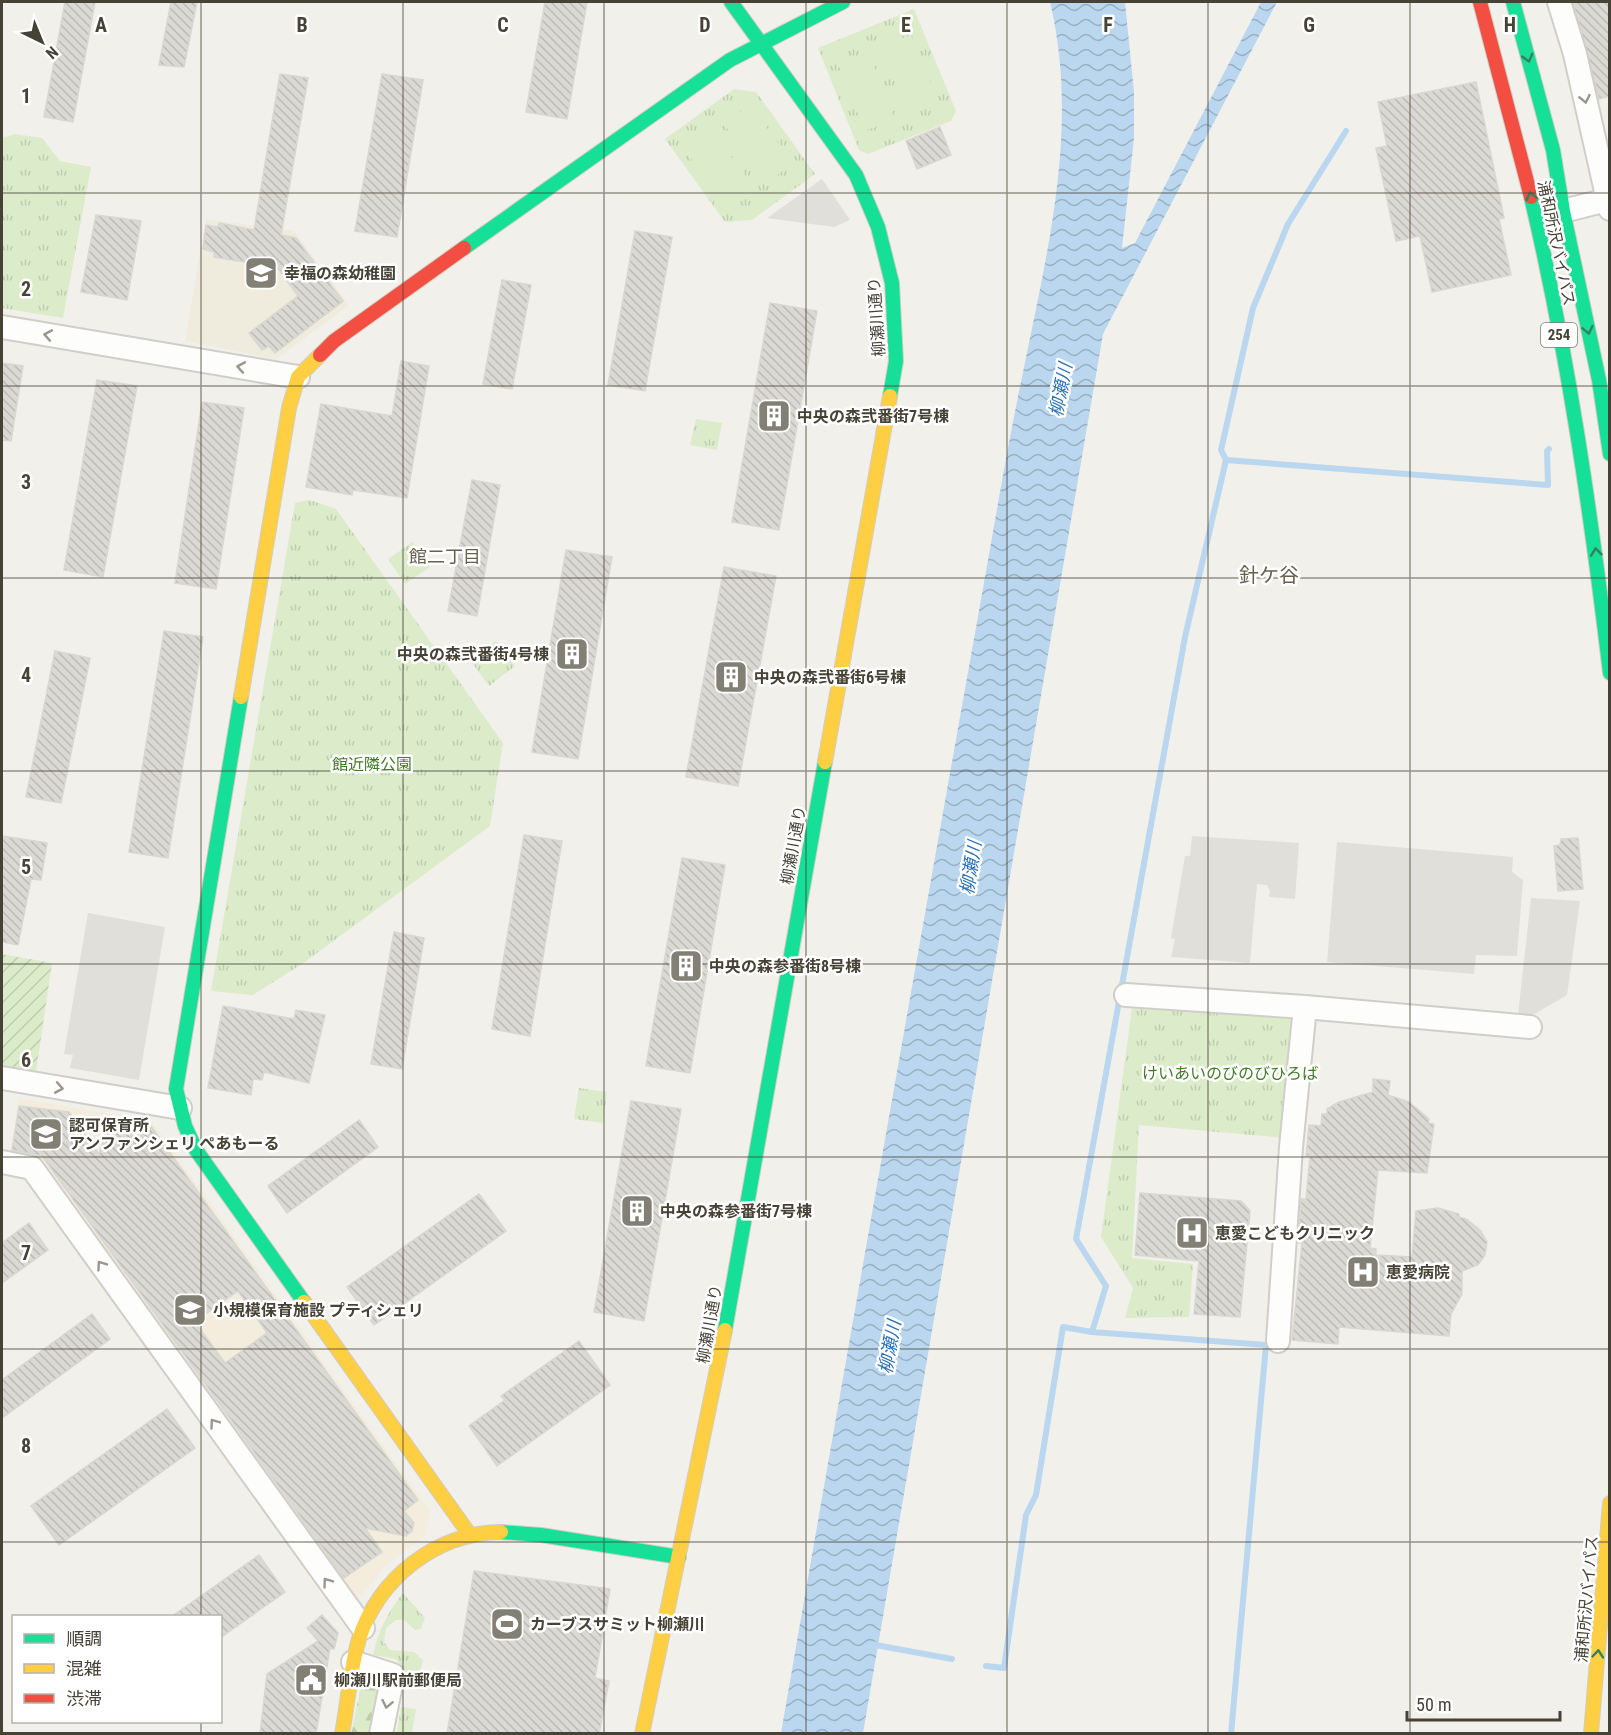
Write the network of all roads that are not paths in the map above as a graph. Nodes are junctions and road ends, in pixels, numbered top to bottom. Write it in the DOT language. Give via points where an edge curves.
graph roads {
  1 [pos="730,2"];
  2 [pos="843,2"];
  3 [pos="1480,2"];
  4 [pos="1513,2"];
  5 [pos="1559,2"];
  6 [pos="761,43"];
  7 [pos="1608,204"];
  8 [pos="1563,211"];
  9 [pos="2,327"];
  10 [pos="298,377"];
  11 [pos="1610,454"];
  12 [pos="1600,514"];
  13 [pos="1610,673"];
  14 [pos="1126,995"];
  15 [pos="1305,1007"];
  16 [pos="1530,1028"];
  17 [pos="2,1078"];
  18 [pos="180,1108"];
  19 [pos="2,1162"];
  20 [pos="1278,1341"];
  21 [pos="1610,1503"];
  22 [pos="470,1535"];
  23 [pos="679,1557"];
  24 [pos="363,1628"];
  25 [pos="354,1662"];
  26 [pos="342,1734"];
  27 [pos="381,1734"];
  28 [pos="642,1734"];
  29 [pos="1592,1734"];
  1 -- 6 [label="main road, 柳瀬川通り"];
  2 -- 6 [label="main road"];
  12 -- 3 [label="main road, 浦和所沢バイパス / 254, one-way" via="1549,273"];
  4 -- 8 [label="main road, 浦和所沢バイパス / 254, one-way" via="1553,150"];
  5 -- 7 [label="street, one-way" via="1575,54"];
  6 -- 10 [label="main road" via="632,128 342,335"];
  6 -- 23 [label="main road, 柳瀬川通り" via="861,185 878,227 892,283 896,361 723,1341"];
  7 -- 8 [label="street"];
  8 -- 11 [label="main road, 浦和所沢バイパス / 254, one-way" via="1599,380"];
  10 -- 9 [label="street, one-way"];
  10 -- 18 [label="main road" via="289,408 177,1080"];
  13 -- 12 [label="main road, 浦和所沢バイパス / 254, one-way"];
  14 -- 15 [label="street"];
  15 -- 16 [label="street"];
  15 -- 20 [label="street"];
  17 -- 18 [label="street, one-way"];
  18 -- 22 [label="main road" via="196,1150"];
  24 -- 19 [label="street, one-way" via="32,1168"];
  29 -- 21 [label="main road, 浦和所沢バイパス, one-way"];
  22 -- 23 [label="main road" via="525,1533"];
  22 -- 24 [label="main road" via="428,1552 404,1570 378,1599"];
  23 -- 28 [label="main road, 柳瀬川通り"];
  24 -- 25 [label="main road"];
  25 -- 26 [label="main road"];
  25 -- 27 [label="street, one-way" via="393,1675"];
}
